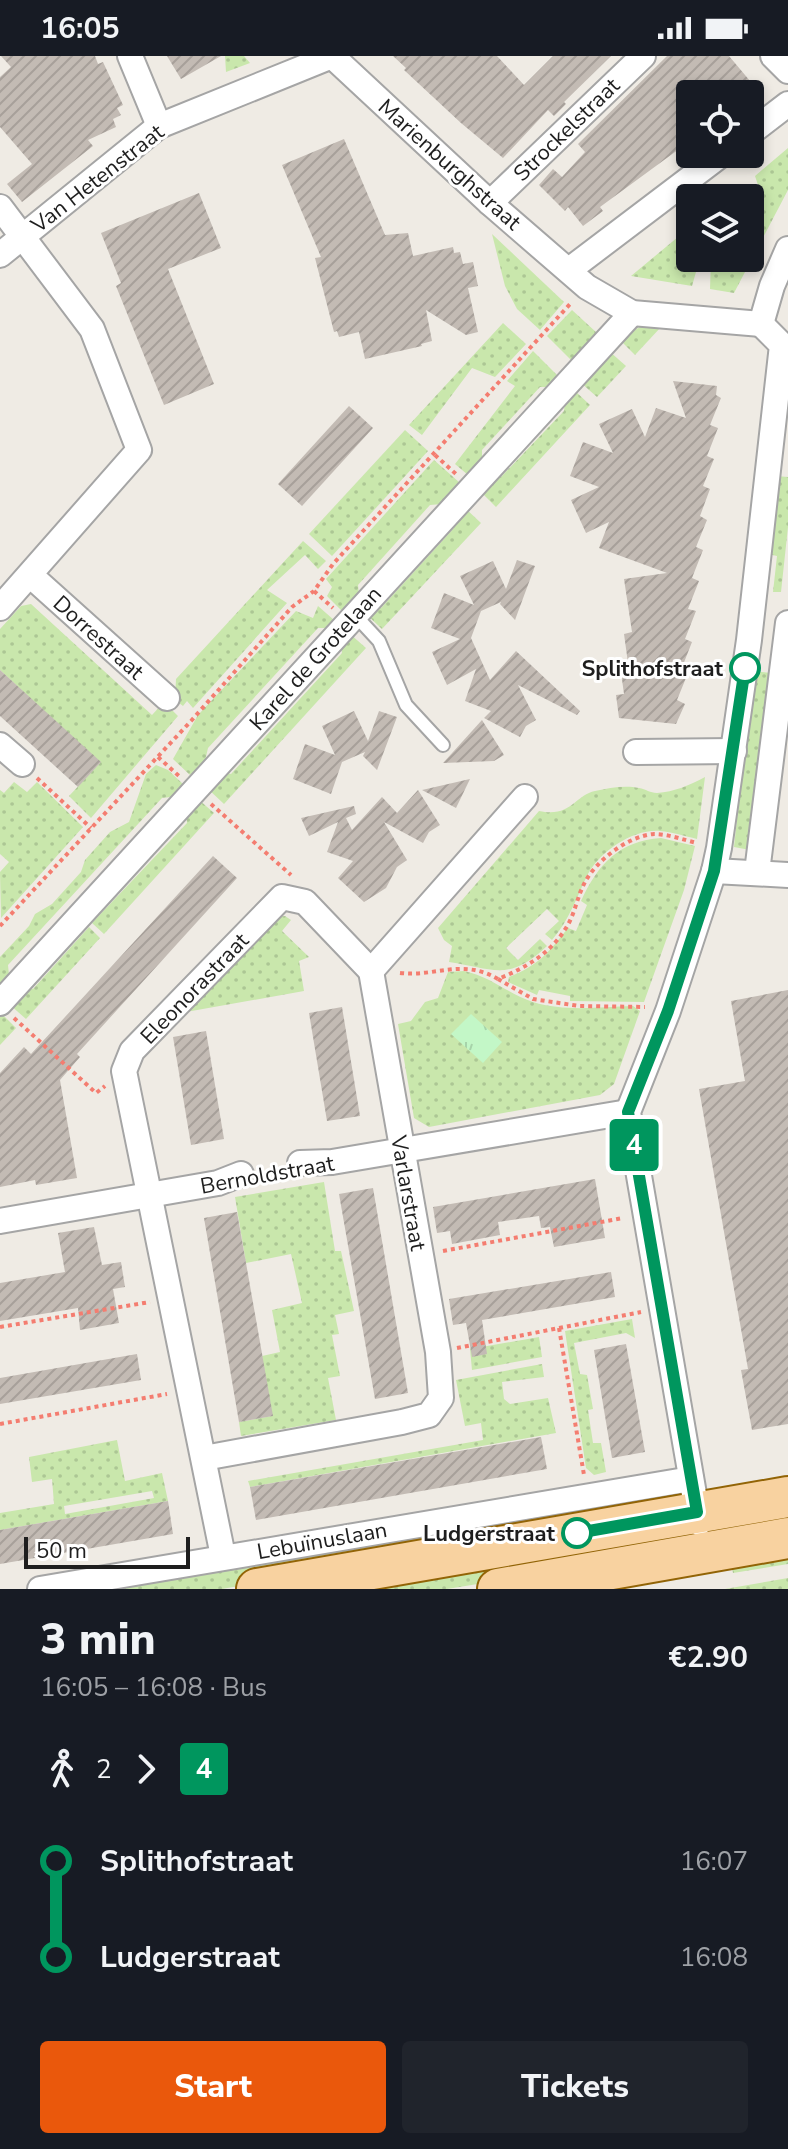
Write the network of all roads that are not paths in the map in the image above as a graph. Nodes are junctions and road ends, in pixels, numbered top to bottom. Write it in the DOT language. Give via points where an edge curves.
graph roads {
  1 [pos="130,56"];
  2 [pos="332,56"];
  3 [pos="643,56"];
  4 [pos="773,56"];
  5 [pos="788,71"];
  6 [pos="788,104"];
  7 [pos="764,122"];
  8 [pos="159,126"];
  9 [pos="706,168"];
  10 [pos="490,203"];
  11 [pos="0,207"];
  12 [pos="23,236"];
  13 [pos="788,249"];
  14 [pos="0,255"];
  15 [pos="578,278"];
  16 [pos="632,313"];
  17 [pos="761,324"];
  18 [pos="785,345"];
  19 [pos="779,457"];
  20 [pos="30,575"];
  21 [pos="0,608"];
  22 [pos="354,614"];
  23 [pos="788,623"];
  24 [pos="749,640"];
  25 [pos="787,650"];
  26 [pos="167,698"];
  27 [pos="0,745"];
  28 [pos="443,745"];
  29 [pos="734,751"];
  30 [pos="636,752"];
  31 [pos="22,764"];
  32 [pos="525,797"];
  33 [pos="716,859"];
  34 [pos="757,872"];
  35 [pos="788,875"];
  36 [pos="375,966"];
  37 [pos="4,1008"];
  38 [pos="628,1112"];
  39 [pos="402,1151"];
  40 [pos="300,1163"];
  41 [pos="241,1174"];
  42 [pos="150,1195"];
  43 [pos="0,1221"];
  44 [pos="204,1458"];
  45 [pos="694,1496"];
  46 [pos="788,1497"];
  47 [pos="788,1538"];
  48 [pos="705,1553"];
  49 [pos="223,1556"];
  50 [pos="97,1584"];
  51 [pos="40,1589"];
  52 [pos="257,1589"];
  53 [pos="498,1589"];
  1 -- 8 [label="street"];
  2 -- 8 [label="street, Van Hetenstraat"];
  2 -- 10 [label="street, Marienburghstraat"];
  3 -- 10 [label="street, Strockelstraat"];
  4 -- 5 [label="street"];
  6 -- 7 [label="street"];
  8 -- 12 [label="street, Van Hetenstraat"];
  9 -- 15 [label="street"];
  10 -- 15 [label="street, Marienburghstraat"];
  11 -- 12 [label="street"];
  12 -- 14 [label="street, Van Hetenstraat"];
  12 -- 20 [label="street" via="92,329 139,450"];
  13 -- 17 [label="street"];
  15 -- 16 [label="street, Marienburghstraat"];
  16 -- 17 [label="street"];
  16 -- 22 [label="street, Karel de Grotelaan"];
  17 -- 18 [label="street"];
  18 -- 19 [label="street"];
  19 -- 24 [label="street"];
  20 -- 21 [label="street"];
  20 -- 26 [label="street, Dorrestraat"];
  22 -- 28 [label="lane" via="379,641 406,705"];
  22 -- 37 [label="street, Karel de Grotelaan"];
  23 -- 25 [label="street"];
  24 -- 25 [label="street"];
  24 -- 29 [label="street"];
  25 -- 34 [label="street"];
  27 -- 31 [label="street"];
  29 -- 30 [label="street"];
  29 -- 33 [label="street"];
  32 -- 36 [label="street"];
  33 -- 34 [label="street"];
  33 -- 38 [label="street" via="668,1011"];
  34 -- 35 [label="street"];
  36 -- 39 [label="street, Varlarstraat"];
  36 -- 42 [label="street, Eleonorastraat" via="305,902 282,897 132,1051 124,1071"];
  38 -- 39 [label="street, Bernoldstraat"];
  38 -- 45 [label="street"];
  39 -- 40 [label="street, Bernoldstraat"];
  39 -- 44 [label="street, Varlarstraat" via="438,1352 441,1398 429,1415"];
  41 -- 42 [label="street, Bernoldstraat"];
  42 -- 43 [label="street, Bernoldstraat"];
  42 -- 44 [label="street"];
  44 -- 49 [label="street"];
  45 -- 46 [label="main road, Lebuïnuslaan"];
  45 -- 48 [label="street"];
  45 -- 49 [label="street, Lebuïnuslaan" via="587,1495"];
  45 -- 52 [label="main road, Lebuïnuslaan"];
  47 -- 48 [label="main road"];
  48 -- 53 [label="main road"];
  49 -- 50 [label="street, Lebuïnuslaan"];
  50 -- 51 [label="street, Lebuïnuslaan"];
}
